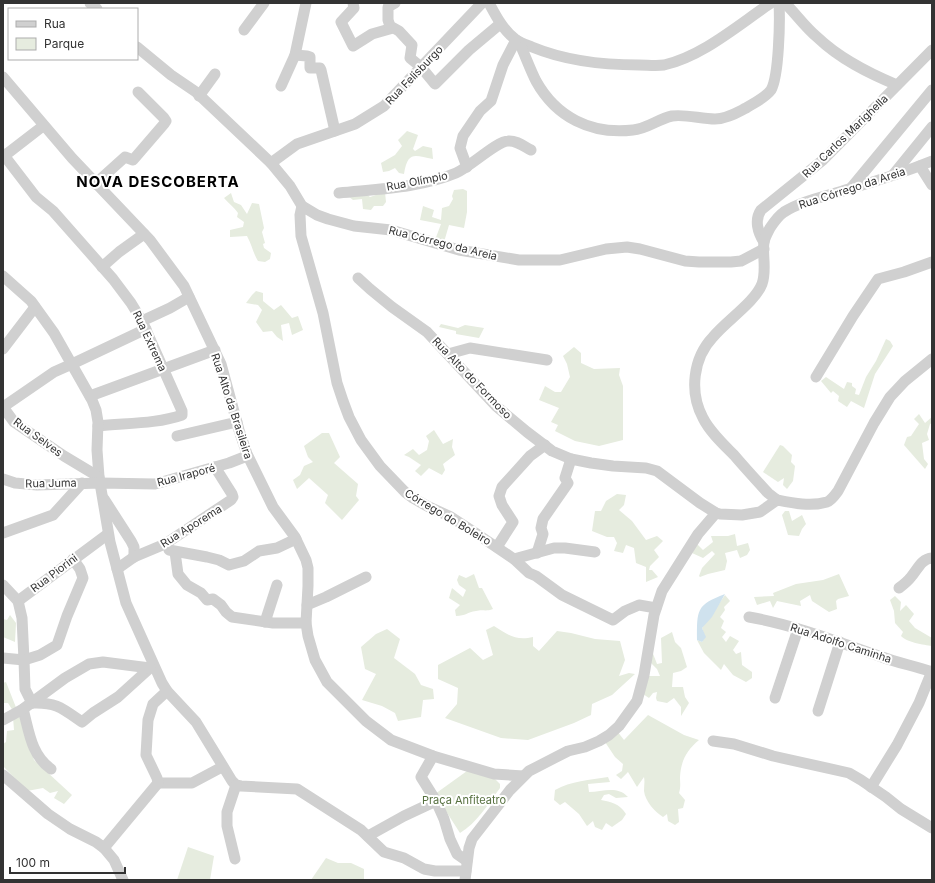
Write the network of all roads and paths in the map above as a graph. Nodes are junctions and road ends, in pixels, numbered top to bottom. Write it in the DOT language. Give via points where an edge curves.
graph roads {
  1 [pos="264,3"];
  2 [pos="306,3"];
  3 [pos="353,3"];
  4 [pos="395,3"];
  5 [pos="482,3"];
  6 [pos="489,3"];
  7 [pos="771,3"];
  8 [pos="779,3"];
  9 [pos="785,3"];
  10 [pos="500,24"];
  11 [pos="393,28"];
  12 [pos="244,30"];
  13 [pos="518,41"];
  14 [pos="138,48"];
  15 [pos="932,50"];
  16 [pos="295,55"];
  17 [pos="421,67"];
  18 [pos="215,74"];
  19 [pos="3,77"];
  20 [pos="897,85"];
  21 [pos="281,86"];
  22 [pos="932,90"];
  23 [pos="138,92"];
  24 [pos="199,96"];
  25 [pos="44,126"];
  26 [pos="932,127"];
  27 [pos="335,131"];
  28 [pos="531,150"];
  29 [pos="4,156"];
  30 [pos="932,161"];
  31 [pos="271,164"];
  32 [pos="920,166"];
  33 [pos="467,167"];
  34 [pos="892,175"];
  35 [pos="96,184"];
  36 [pos="932,185"];
  37 [pos="851,189"];
  38 [pos="339,193"];
  39 [pos="302,206"];
  40 [pos="144,234"];
  41 [pos="764,246"];
  42 [pos="932,262"];
  43 [pos="102,267"];
  44 [pos="3,276"];
  45 [pos="358,278"];
  46 [pos="189,297"];
  47 [pos="35,307"];
  48 [pos="144,325"];
  49 [pos="3,349"];
  50 [pos="215,350"];
  51 [pos="448,354"];
  52 [pos="932,359"];
  53 [pos="547,360"];
  54 [pos="72,364"];
  55 [pos="163,369"];
  56 [pos="816,377"];
  57 [pos="90,396"];
  58 [pos="3,407"];
  59 [pos="237,422"];
  60 [pos="98,426"];
  61 [pos="177,436"];
  62 [pos="545,446"];
  63 [pos="247,456"];
  64 [pos="571,459"];
  65 [pos="215,467"];
  66 [pos="3,479"];
  67 [pos="99,480"];
  68 [pos="82,483"];
  69 [pos="101,495"];
  70 [pos="777,500"];
  71 [pos="716,513"];
  72 [pos="3,533"];
  73 [pos="108,534"];
  74 [pos="296,539"];
  75 [pos="159,547"];
  76 [pos="498,547"];
  77 [pos="175,552"];
  78 [pos="595,552"];
  79 [pos="537,553"];
  80 [pos="134,557"];
  81 [pos="932,558"];
  82 [pos="74,559"];
  83 [pos="514,559"];
  84 [pos="117,568"];
  85 [pos="366,577"];
  86 [pos="277,585"];
  87 [pos="3,586"];
  88 [pos="899,588"];
  89 [pos="18,601"];
  90 [pos="307,605"];
  91 [pos="656,608"];
  92 [pos="749,617"];
  93 [pos="265,622"];
  94 [pos="306,623"];
  95 [pos="798,629"];
  96 [pos="840,642"];
  97 [pos="3,658"];
  98 [pos="24,660"];
  99 [pos="152,668"];
  100 [pos="932,671"];
  101 [pos="168,691"];
  102 [pos="775,698"];
  103 [pos="27,706"];
  104 [pos="818,711"];
  105 [pos="3,720"];
  106 [pos="713,741"];
  107 [pos="433,756"];
  108 [pos="222,767"];
  109 [pos="51,769"];
  110 [pos="3,775"];
  111 [pos="523,776"];
  112 [pos="158,783"];
  113 [pos="236,785"];
  114 [pos="871,787"];
  115 [pos="436,801"];
  116 [pos="932,828"];
  117 [pos="364,833"];
  118 [pos="104,848"];
  119 [pos="235,859"];
  120 [pos="466,871"];
  121 [pos="123,880"];
  1 -- 12 [label="street"];
  2 -- 16 [label="street"];
  3 -- 11 [label="street" via="354,8 341,22 353,46 372,34"];
  4 -- 11 [label="street" via="388,7 388,20"];
  5 -- 17 [label="street, Rua Felisburgo"];
  6 -- 10 [label="street"];
  7 -- 13 [label="street" via="714,43 663,65 588,62 547,53"];
  8 -- 13 [label="street" via="778,49 775,77 770,91 735,114 716,119 674,116 632,131 589,128 569,118 547,96"];
  9 -- 20 [label="street" via="813,34 834,51 855,66"];
  10 -- 13 [label="street"];
  10 -- 17 [label="street" via="435,84"];
  11 -- 17 [label="street" via="412,45 410,58"];
  13 -- 33 [label="street" via="503,65 491,101 480,111 463,136 460,148"];
  14 -- 24 [label="street, Rua Córrego da Areia"];
  15 -- 20 [label="street, Rua Carlos Marighella"];
  16 -- 21 [label="street"];
  16 -- 27 [label="street" via="310,57 310,68 322,70"];
  17 -- 27 [label="street, Rua Felisburgo" via="384,106 355,124"];
  18 -- 24 [label="street"];
  19 -- 25 [label="street, Rua Alto da Brasileira"];
  20 -- 41 [label="street, Rua Carlos Marighella" via="817,165 761,210 757,224"];
  22 -- 37 [label="street"];
  23 -- 35 [label="street" via="166,121 134,160 125,157"];
  24 -- 31 [label="street, Rua Córrego da Areia"];
  25 -- 29 [label="street"];
  25 -- 35 [label="street, Rua Alto da Brasileira"];
  26 -- 34 [label="street"];
  27 -- 31 [label="street, Rua Felisburgo" via="297,144"];
  28 -- 33 [label="street, Rua Olímpio" via="508,141"];
  29 -- 43 [label="street, Rua Extrema" via="36,197 52,211"];
  30 -- 32 [label="street, Rua Córrego da Areia"];
  31 -- 39 [label="street, Rua Córrego da Areia" via="290,186"];
  32 -- 34 [label="street, Rua Córrego da Areia"];
  32 -- 36 [label="street"];
  33 -- 38 [label="street, Rua Olímpio" via="444,177 418,183"];
  34 -- 37 [label="street, Rua Córrego da Areia"];
  35 -- 40 [label="street, Rua Alto da Brasileira"];
  37 -- 41 [label="street, Rua Córrego da Areia" via="811,200 784,212 774,221"];
  39 -- 41 [label="street, Rua Córrego da Areia" via="339,223 391,230 460,250 519,260 560,260 606,249 627,247 686,261 731,262 741,260"];
  39 -- 76 [label="street, Córrego do Boleiro" via="299,226 323,313 337,383 349,417 361,440 380,466 413,498 451,517"];
  40 -- 43 [label="street"];
  40 -- 46 [label="street, Rua Alto da Brasileira" via="172,269"];
  41 -- 70 [label="street" via="762,283 748,303 704,348 695,371 695,388 699,408 706,423"];
  42 -- 56 [label="street" via="878,279"];
  43 -- 48 [label="street, Rua Extrema" via="120,288"];
  44 -- 47 [label="street"];
  45 -- 51 [label="street, Rua Alto do Formoso" via="427,332"];
  46 -- 48 [label="street"];
  46 -- 50 [label="street, Rua Alto da Brasileira"];
  47 -- 49 [label="street"];
  47 -- 54 [label="street"];
  48 -- 54 [label="street"];
  48 -- 55 [label="street, Rua Extrema"];
  50 -- 55 [label="street"];
  50 -- 59 [label="street, Rua Alto da Brasileira"];
  51 -- 53 [label="street" via="470,348"];
  51 -- 62 [label="street, Rua Alto do Formoso" via="496,406"];
  52 -- 70 [label="street" via="890,396 838,491 828,502 809,504"];
  54 -- 57 [label="street"];
  54 -- 58 [label="street" via="54,372"];
  55 -- 57 [label="street"];
  55 -- 60 [label="street, Rua Extrema" via="182,415"];
  57 -- 60 [label="street" via="96,410"];
  58 -- 67 [label="street, Rua Selves" via="14,422"];
  59 -- 61 [label="street"];
  59 -- 63 [label="street, Rua Alto da Brasileira"];
  60 -- 67 [label="street"];
  62 -- 64 [label="street, Rua Alto do Formoso"];
  62 -- 76 [label="street" via="530,456 502,487 499,496 513,522"];
  63 -- 65 [label="street, Rua Iraporé"];
  63 -- 74 [label="street, Rua Alto da Brasileira" via="274,507"];
  64 -- 71 [label="street, Rua Alto do Formoso" via="657,471"];
  64 -- 79 [label="street" via="565,478 568,483 543,519 543,534"];
  65 -- 67 [label="street, Rua Iraporé" via="155,484"];
  65 -- 75 [label="street, Rua Aporema" via="232,494 232,500"];
  66 -- 68 [label="street, Rua Juma" via="37,485"];
  67 -- 68 [label="street, Rua Juma"];
  67 -- 69 [label="street"];
  68 -- 72 [label="street" via="52,516"];
  69 -- 73 [label="street"];
  69 -- 80 [label="street" via="132,541"];
  70 -- 71 [label="street, Rua Alto do Formoso" via="760,512 742,515"];
  71 -- 91 [label="street" via="691,544 662,591"];
  73 -- 82 [label="street, Rua Piorini"];
  73 -- 84 [label="street"];
  74 -- 77 [label="street" via="277,548 259,551 244,561 229,565 207,557"];
  74 -- 90 [label="street, Rua Alto da Brasileira" via="308,568"];
  75 -- 77 [label="street"];
  75 -- 80 [label="street, Rua Aporema"];
  76 -- 83 [label="street, Córrego do Boleiro"];
  77 -- 93 [label="street" via="178,574 187,585 207,600 213,599 232,617"];
  78 -- 79 [label="street" via="554,548"];
  79 -- 83 [label="street"];
  80 -- 84 [label="street, Rua Aporema"];
  81 -- 88 [label="street" via="922,561 910,579"];
  82 -- 89 [label="street, Rua Piorini"];
  82 -- 98 [label="street" via="83,578 57,645 40,655"];
  83 -- 91 [label="street, Córrego do Boleiro" via="529,573 562,595 613,620 625,610 639,605"];
  84 -- 99 [label="street" via="126,604"];
  85 -- 90 [label="street"];
  86 -- 93 [label="street"];
  87 -- 89 [label="street"];
  89 -- 98 [label="street" via="22,618"];
  90 -- 94 [label="street, Rua Alto da Brasileira"];
  91 -- 111 [label="street" via="637,701 619,726 599,741 558,755"];
  92 -- 95 [label="street, Rua Adolfo Caminha"];
  93 -- 94 [label="street"];
  94 -- 107 [label="street, Rua Alto da Brasileira" via="315,660 330,685 379,732 391,740"];
  95 -- 96 [label="street, Rua Adolfo Caminha"];
  95 -- 102 [label="street"];
  96 -- 100 [label="street, Rua Adolfo Caminha" via="884,658"];
  96 -- 104 [label="street"];
  97 -- 98 [label="street"];
  98 -- 103 [label="street"];
  99 -- 101 [label="street"];
  99 -- 103 [label="street" via="103,662 89,664"];
  99 -- 103 [label="street" via="118,698 82,722 60,707 46,702"];
  100 -- 114 [label="street" via="920,703"];
  101 -- 108 [label="street" via="196,722"];
  101 -- 112 [label="street" via="153,704 148,720 146,755"];
  103 -- 105 [label="street"];
  103 -- 109 [label="street" via="30,738 41,761"];
  106 -- 114 [label="street" via="849,773"];
  107 -- 111 [label="street, Rua Alto da Brasileira" via="494,774"];
  107 -- 115 [label="street" via="421,777"];
  108 -- 112 [label="street" via="192,783"];
  108 -- 113 [label="street"];
  110 -- 118 [label="street" via="48,814"];
  111 -- 120 [label="street" via="472,839"];
  112 -- 118 [label="street"];
  113 -- 117 [label="street" via="297,788"];
  113 -- 119 [label="street" via="227,812 227,826"];
  114 -- 116 [label="street" via="901,810"];
  115 -- 117 [label="street"];
  115 -- 120 [label="street" via="450,839"];
  117 -- 120 [label="street" via="384,852 404,858 424,869"];
  118 -- 121 [label="street" via="114,860"];
}
